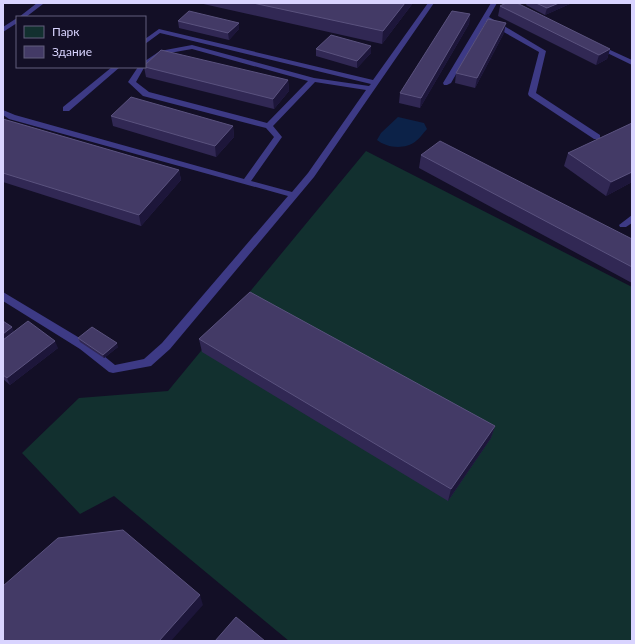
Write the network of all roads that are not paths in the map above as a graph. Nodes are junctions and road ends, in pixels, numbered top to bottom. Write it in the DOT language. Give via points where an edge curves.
graph roads {
  1 [pos="431,3"];
  2 [pos="494,3"];
  3 [pos="40,4"];
  4 [pos="23,16"];
  5 [pos="485,18"];
  6 [pos="16,21"];
  7 [pos="3,30"];
  8 [pos="146,41"];
  9 [pos="589,42"];
  10 [pos="146,63"];
  11 [pos="632,63"];
  12 [pos="115,68"];
  13 [pos="141,68"];
  14 [pos="313,80"];
  15 [pos="447,83"];
  16 [pos="373,86"];
  17 [pos="66,109"];
  18 [pos="3,112"];
  19 [pos="269,126"];
  20 [pos="597,137"];
  21 [pos="246,182"];
  22 [pos="293,195"];
  23 [pos="632,218"];
  24 [pos="623,225"];
  25 [pos="3,296"];
  1 -- 16 [label="lane"];
  2 -- 5 [label="lane"];
  3 -- 4 [label="lane"];
  5 -- 15 [label="lane"];
  5 -- 20 [label="lane" via="543,51 532,94"];
  6 -- 7 [label="lane"];
  8 -- 16 [label="lane" via="158,31"];
  9 -- 11 [label="lane"];
  10 -- 14 [label="lane" via="162,52 192,47"];
  12 -- 17 [label="lane"];
  13 -- 19 [label="lane" via="132,82 146,94"];
  14 -- 16 [label="lane"];
  14 -- 19 [label="lane"];
  16 -- 22 [label="lane" via="311,175"];
  18 -- 21 [label="lane" via="12,117"];
  19 -- 21 [label="lane" via="278,138"];
  21 -- 22 [label="lane"];
  22 -- 25 [label="lane" via="166,346 147,363 113,369 84,346"];
  23 -- 24 [label="lane"];
}
